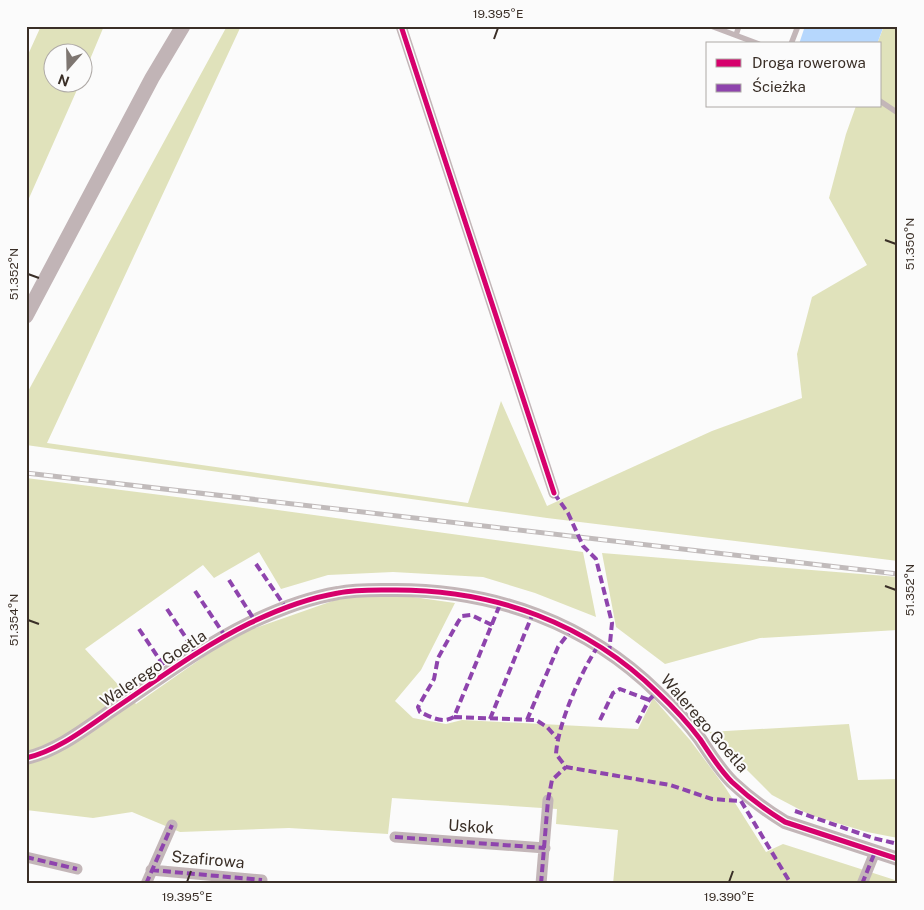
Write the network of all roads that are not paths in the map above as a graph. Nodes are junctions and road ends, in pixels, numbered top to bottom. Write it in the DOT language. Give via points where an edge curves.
graph roads {
  1 [pos="176,26"];
  2 [pos="183,26"];
  3 [pos="401,26"];
  4 [pos="711,26"];
  5 [pos="739,26"];
  6 [pos="798,26"];
  7 [pos="736,35"];
  8 [pos="754,42"];
  9 [pos="792,42"];
  10 [pos="152,78"];
  11 [pos="882,103"];
  12 [pos="898,113"];
  13 [pos="26,316"];
  14 [pos="554,493"];
  15 [pos="26,758"];
  16 [pos="548,800"];
  17 [pos="172,825"];
  18 [pos="395,837"];
  19 [pos="545,848"];
  20 [pos="875,852"];
  21 [pos="26,857"];
  22 [pos="898,859"];
  23 [pos="77,869"];
  24 [pos="151,870"];
  25 [pos="262,880"];
  26 [pos="146,884"];
  27 [pos="541,884"];
  28 [pos="862,884"];
  1 -- 10 [label="main road"];
  2 -- 10 [label="main road"];
  3 -- 14 [label="street"];
  4 -- 7 [label="lane"];
  5 -- 7 [label="lane"];
  6 -- 9 [label="lane"];
  7 -- 8 [label="lane"];
  10 -- 13 [label="main road"];
  11 -- 12 [label="lane"];
  15 -- 20 [label="street, Walerego Goetla" via="62,743 196,653 255,620 340,592 441,591 501,602 533,613 598,646 657,692 732,781 774,815"];
  16 -- 19 [label="street"];
  17 -- 24 [label="street, Szafirowa"];
  18 -- 19 [label="street, Uskok"];
  19 -- 27 [label="street"];
  20 -- 22 [label="street, Walerego Goetla"];
  20 -- 28 [label="street"];
  21 -- 23 [label="street"];
  24 -- 25 [label="street, Szafirowa"];
  24 -- 26 [label="street, Szafirowa"];
}
